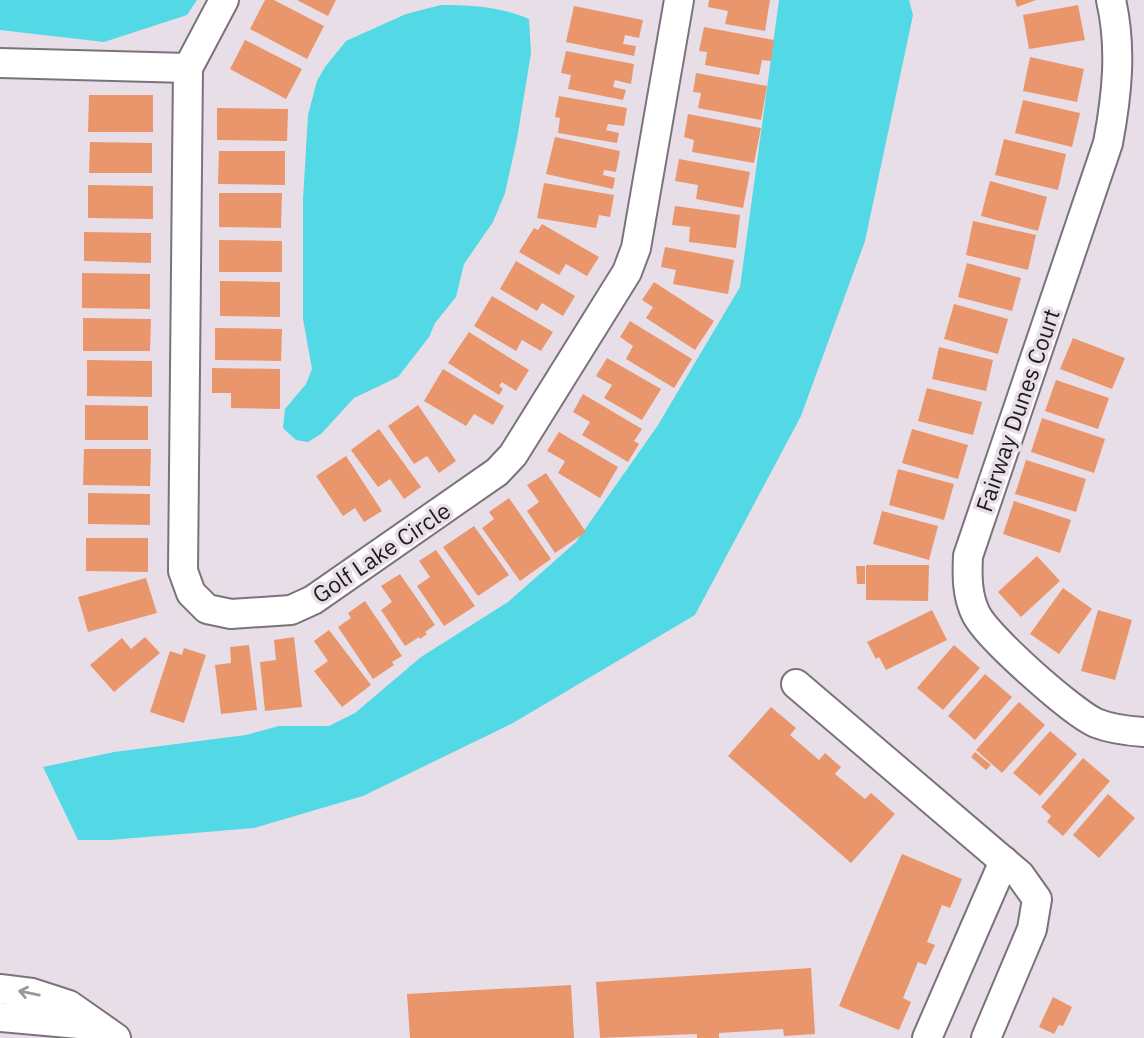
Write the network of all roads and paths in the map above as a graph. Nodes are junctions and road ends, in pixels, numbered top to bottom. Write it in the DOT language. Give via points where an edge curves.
graph roads {
  1 [pos="224,0"];
  2 [pos="679,0"];
  3 [pos="1111,0"];
  4 [pos="0,63"];
  5 [pos="188,68"];
  6 [pos="796,684"];
  7 [pos="1144,732"];
  8 [pos="1004,861"];
  9 [pos="0,989"];
  10 [pos="0,1017"];
  11 [pos="108,1032"];
  12 [pos="928,1038"];
  13 [pos="986,1038"];
  1 -- 5 [label="street, Golf Lake Circle"];
  2 -- 5 [label="street, Golf Lake Circle" via="636,248 627,272 513,455 497,472 313,600 291,610 231,614 208,609 191,593 183,571"];
  3 -- 7 [label="street, Fairway Dunes Court" via="1118,50 1108,143 968,556 967,586 976,614 994,639 1074,708 1095,723"];
  4 -- 5 [label="street"];
  6 -- 8 [label="street"];
  8 -- 12 [label="street"];
  8 -- 13 [label="street" via="1037,899 1032,929"];
  11 -- 9 [label="street, one-way" via="69,1005"];
  10 -- 11 [label="street"];
}
